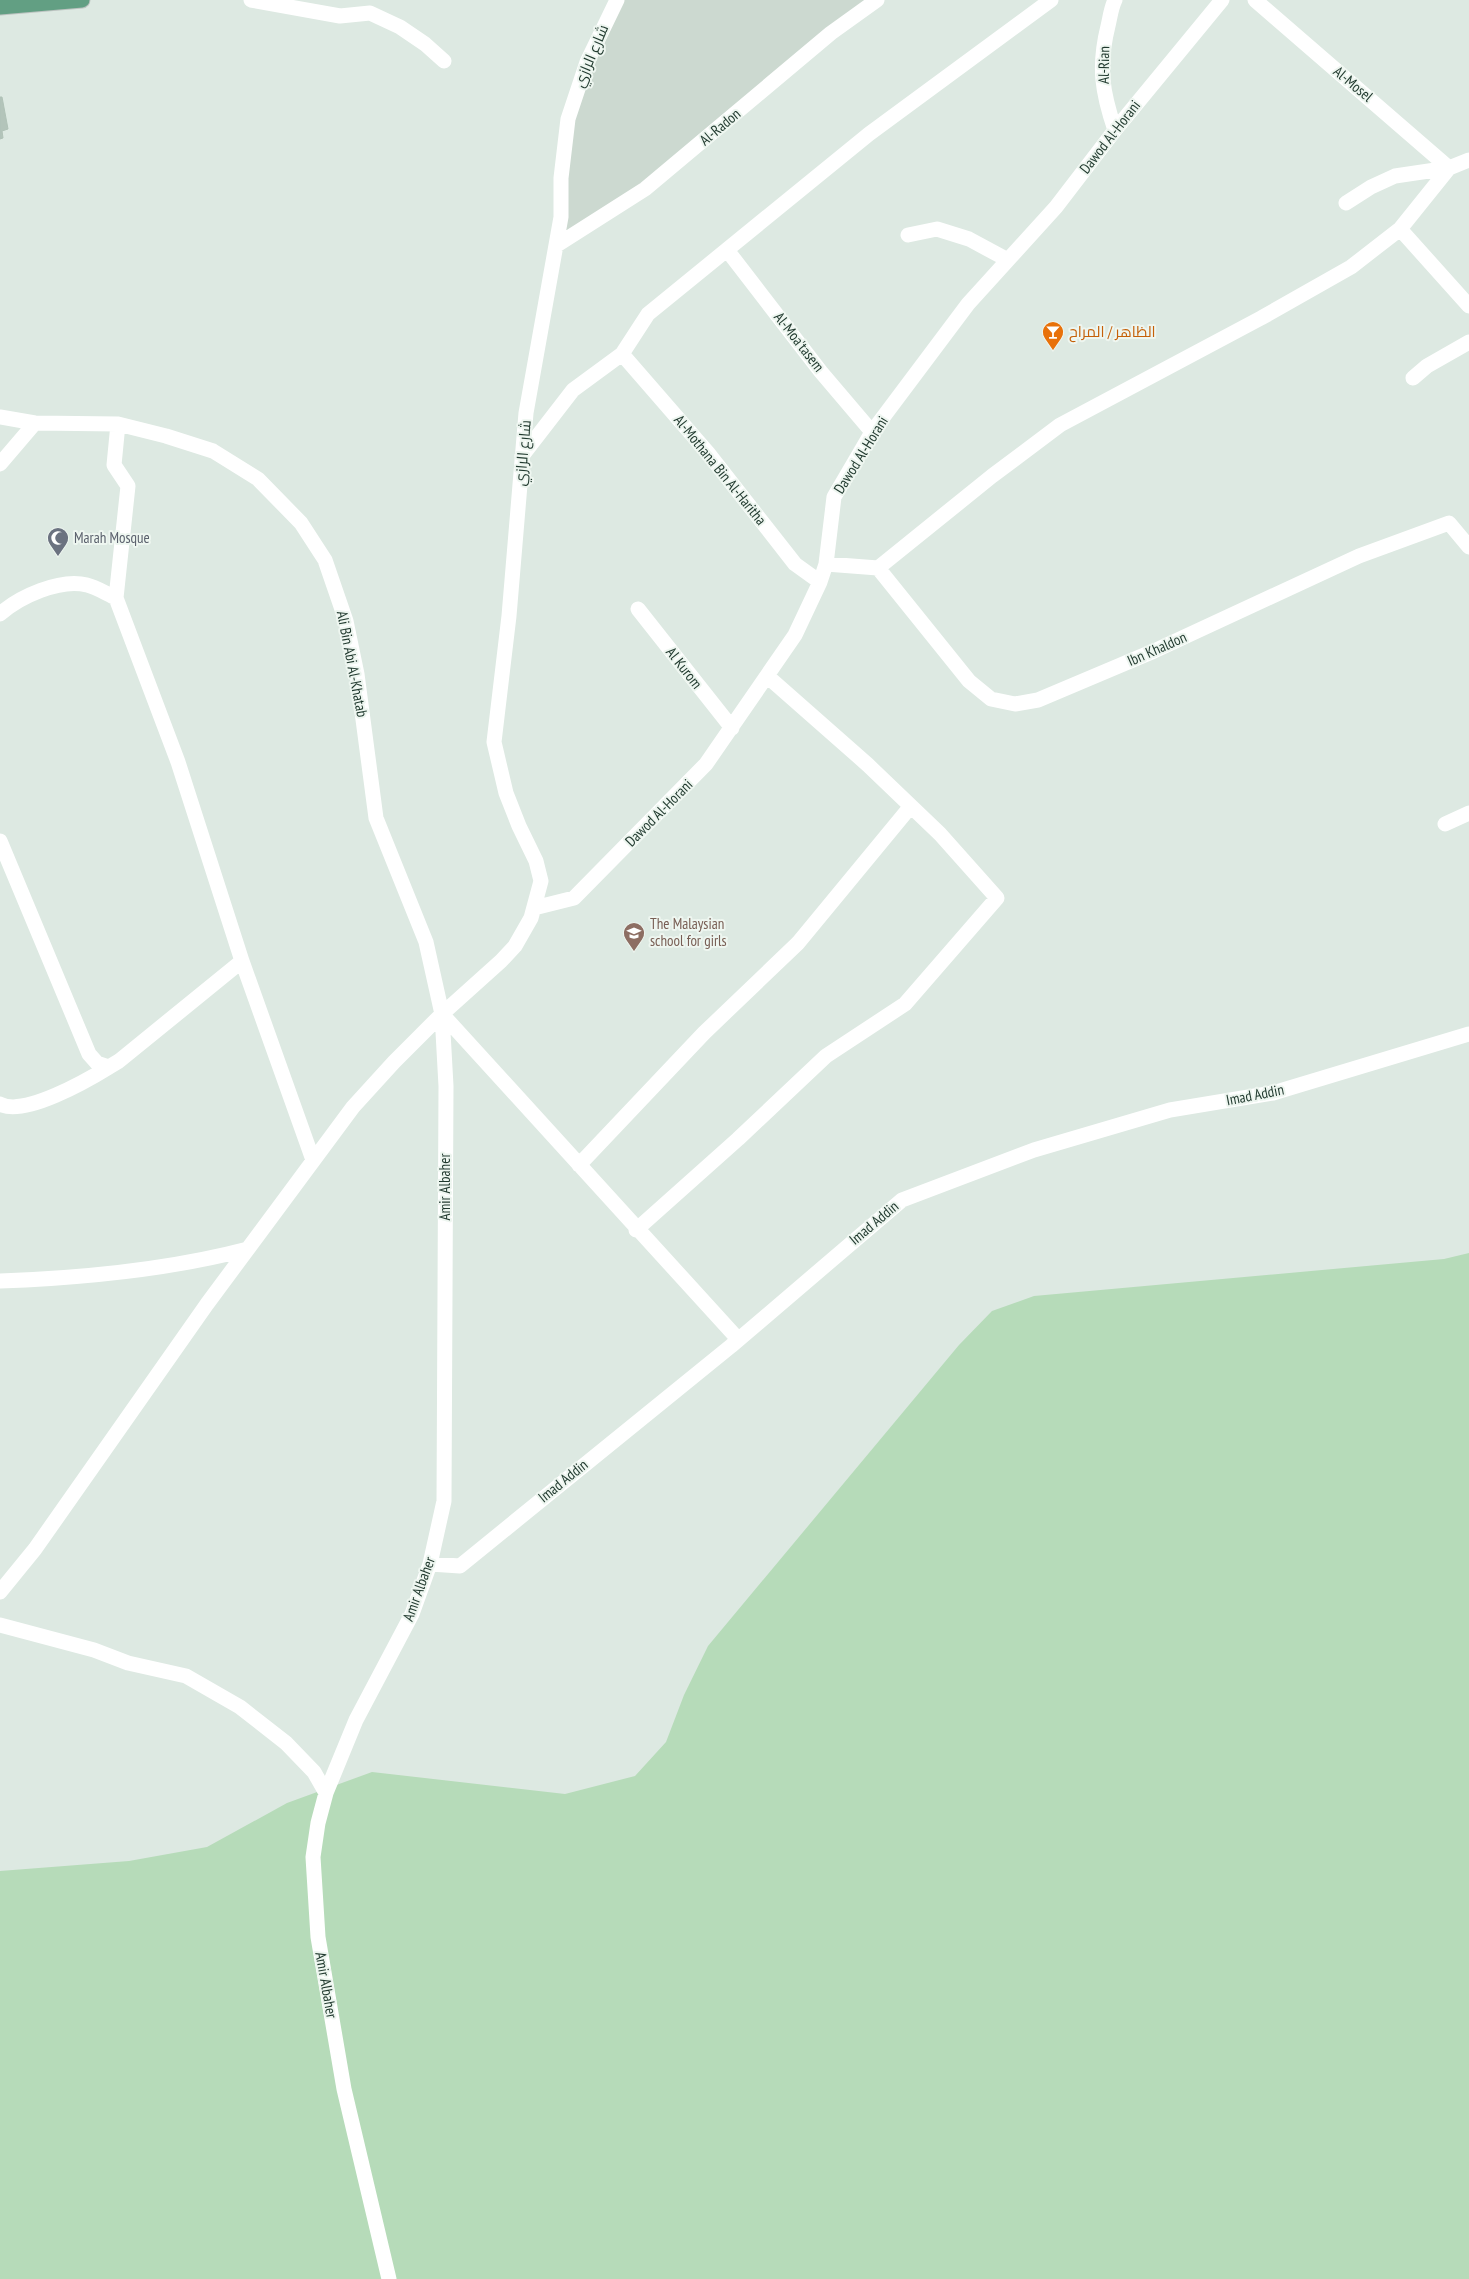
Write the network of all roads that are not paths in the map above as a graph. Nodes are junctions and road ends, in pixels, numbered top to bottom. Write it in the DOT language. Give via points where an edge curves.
graph roads {
  1 [pos="82,0"];
  2 [pos="251,0"];
  3 [pos="617,0"];
  4 [pos="877,0"];
  5 [pos="1051,0"];
  6 [pos="1222,0"];
  7 [pos="1255,0"];
  8 [pos="1111,1"];
  9 [pos="0,8"];
  10 [pos="444,61"];
  11 [pos="1115,130"];
  12 [pos="1469,160"];
  13 [pos="1449,168"];
  14 [pos="1346,202"];
  15 [pos="1400,229"];
  16 [pos="908,236"];
  17 [pos="557,245"];
  18 [pos="727,250"];
  19 [pos="1008,260"];
  20 [pos="1469,306"];
  21 [pos="1469,342"];
  22 [pos="622,354"];
  23 [pos="1413,378"];
  24 [pos="0,417"];
  25 [pos="35,423"];
  26 [pos="118,424"];
  27 [pos="872,432"];
  28 [pos="522,456"];
  29 [pos="0,464"];
  30 [pos="1469,547"];
  31 [pos="826,564"];
  32 [pos="878,568"];
  33 [pos="820,582"];
  34 [pos="116,598"];
  35 [pos="638,609"];
  36 [pos="0,614"];
  37 [pos="767,676"];
  38 [pos="732,728"];
  39 [pos="910,806"];
  40 [pos="1469,813"];
  41 [pos="1445,824"];
  42 [pos="0,841"];
  43 [pos="534,908"];
  44 [pos="242,961"];
  45 [pos="442,1014"];
  46 [pos="1469,1034"];
  47 [pos="109,1066"];
  48 [pos="0,1104"];
  49 [pos="313,1160"];
  50 [pos="579,1165"];
  51 [pos="636,1230"];
  52 [pos="248,1249"];
  53 [pos="0,1280"];
  54 [pos="738,1339"];
  55 [pos="430,1564"];
  56 [pos="0,1592"];
  57 [pos="0,1625"];
  58 [pos="326,1793"];
  59 [pos="389,2279"];
  1 -- 9 [label="main road"];
  2 -- 10 [label="street" via="340,16 370,14 400,27"];
  3 -- 17 [label="street, شارع الرازي" via="587,62 568,119"];
  4 -- 17 [label="street, Al-Radon" via="831,33 646,189"];
  5 -- 18 [label="street" via="869,134"];
  6 -- 11 [label="street, Dawod Al-Horani"];
  7 -- 13 [label="street, Al-Mosel"];
  8 -- 11 [label="street, Al-Rian" via="1101,65 1105,100"];
  11 -- 19 [label="street, Dawod Al-Horani" via="1056,207"];
  12 -- 13 [label="street"];
  13 -- 14 [label="street" via="1395,176"];
  13 -- 15 [label="street"];
  15 -- 20 [label="street"];
  15 -- 32 [label="street" via="1351,267 1060,425"];
  16 -- 19 [label="street" via="937,229 969,239"];
  17 -- 28 [label="street, شارع الرازي" via="530,386"];
  18 -- 22 [label="street" via="648,314"];
  18 -- 27 [label="street, Al-Moa'tasem" via="821,372"];
  19 -- 27 [label="street, Dawod Al-Horani" via="968,304"];
  21 -- 23 [label="street" via="1427,366"];
  22 -- 28 [label="street" via="573,390"];
  22 -- 33 [label="street, Al-Mothana Bin Al-Haritha" via="708,453 795,564"];
  24 -- 25 [label="street, Ali Bin Abi Al-Khatab"];
  25 -- 26 [label="street, Ali Bin Abi Al-Khatab"];
  25 -- 29 [label="street"];
  26 -- 34 [label="street" via="114,465 128,486"];
  26 -- 45 [label="street, Ali Bin Abi Al-Khatab" via="213,451 258,479 301,522 325,560 346,621 357,674 376,818 426,942"];
  27 -- 31 [label="street, Dawod Al-Horani" via="834,497"];
  28 -- 43 [label="street, شارع الرازي" via="509,616 494,742 506,793 540,871"];
  30 -- 32 [label="street, Ibn Khaldon" via="1449,523 1359,556 1154,651 1038,700 1015,704 991,699 969,681"];
  31 -- 32 [label="street"];
  31 -- 33 [label="street, Dawod Al-Horani"];
  33 -- 37 [label="street, Dawod Al-Horani" via="795,635"];
  34 -- 36 [label="street" via="86,584 49,586 8,606"];
  34 -- 44 [label="street" via="178,762"];
  35 -- 38 [label="street, Al Kurom"];
  37 -- 38 [label="street, Dawod Al-Horani"];
  37 -- 39 [label="street" via="868,764"];
  38 -- 43 [label="street, Dawod Al-Horani" via="706,764 576,896"];
  39 -- 50 [label="street" via="798,943 704,1033"];
  39 -- 51 [label="street" via="940,834 997,898 905,1004 826,1056"];
  40 -- 41 [label="street"];
  42 -- 47 [label="street" via="89,1054 97,1063"];
  43 -- 45 [label="street" via="521,937 508,954"];
  44 -- 47 [label="street"];
  44 -- 49 [label="street"];
  45 -- 49 [label="street" via="353,1107"];
  45 -- 50 [label="street"];
  45 -- 55 [label="street, Amir Albaher" via="446,1086 444,1501"];
  46 -- 54 [label="street, Imad Addin" via="1273,1092 1170,1110 1034,1150 902,1200"];
  47 -- 48 [label="street" via="75,1086 37,1102 22,1106"];
  49 -- 52 [label="street"];
  50 -- 51 [label="street"];
  51 -- 54 [label="street"];
  52 -- 53 [label="street" via="201,1261 51,1279"];
  52 -- 56 [label="street" via="35,1549"];
  54 -- 55 [label="street, Imad Addin" via="460,1566"];
  55 -- 58 [label="street, Amir Albaher" via="412,1614 356,1720"];
  57 -- 58 [label="street" via="94,1650 128,1663 186,1676 240,1707 286,1743 314,1772"];
  58 -- 59 [label="street, Amir Albaher" via="313,1858 318,1937 344,2089"];
}
